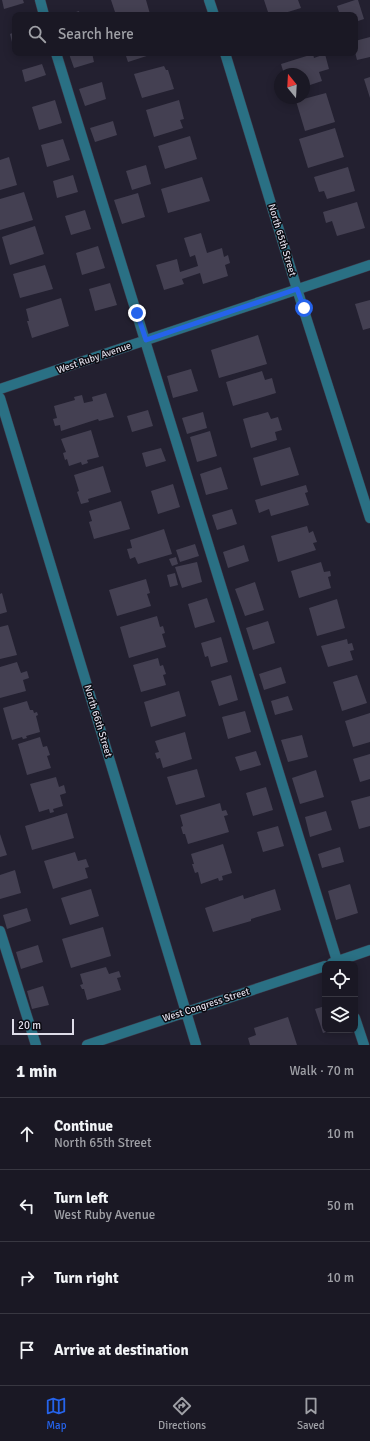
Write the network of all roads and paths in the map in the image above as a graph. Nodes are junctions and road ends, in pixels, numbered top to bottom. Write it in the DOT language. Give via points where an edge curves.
graph roads {
  1 [pos="40,0"];
  2 [pos="209,0"];
  3 [pos="43,12"];
  4 [pos="213,12"];
  5 [pos="57,56"];
  6 [pos="226,56"];
  7 [pos="370,265"];
  8 [pos="297,289"];
  9 [pos="146,340"];
  10 [pos="0,389"];
  11 [pos="0,398"];
  12 [pos="370,518"];
  13 [pos="0,932"];
  14 [pos="370,950"];
  15 [pos="334,961"];
  16 [pos="340,961"];
  17 [pos="322,967"];
  18 [pos="186,1012"];
  19 [pos="358,1027"];
  20 [pos="36,1045"];
  21 [pos="87,1045"];
  22 [pos="196,1045"];
  23 [pos="364,1045"];
  1 -- 3 [label="street"];
  2 -- 4 [label="street"];
  5 -- 9 [label="street"];
  6 -- 8 [label="street, North 65th Street"];
  7 -- 8 [label="street, West Ruby Avenue"];
  8 -- 9 [label="street, West Ruby Avenue"];
  8 -- 12 [label="street, North 65th Street"];
  9 -- 10 [label="street, West Ruby Avenue"];
  9 -- 15 [label="street"];
  11 -- 18 [label="street, North 66th Street"];
  13 -- 20 [label="street"];
  14 -- 16 [label="street"];
  17 -- 18 [label="street, West Congress Street"];
  18 -- 21 [label="street, West Congress Street"];
  18 -- 22 [label="street, North 66th Street"];
  19 -- 23 [label="street"];
}
